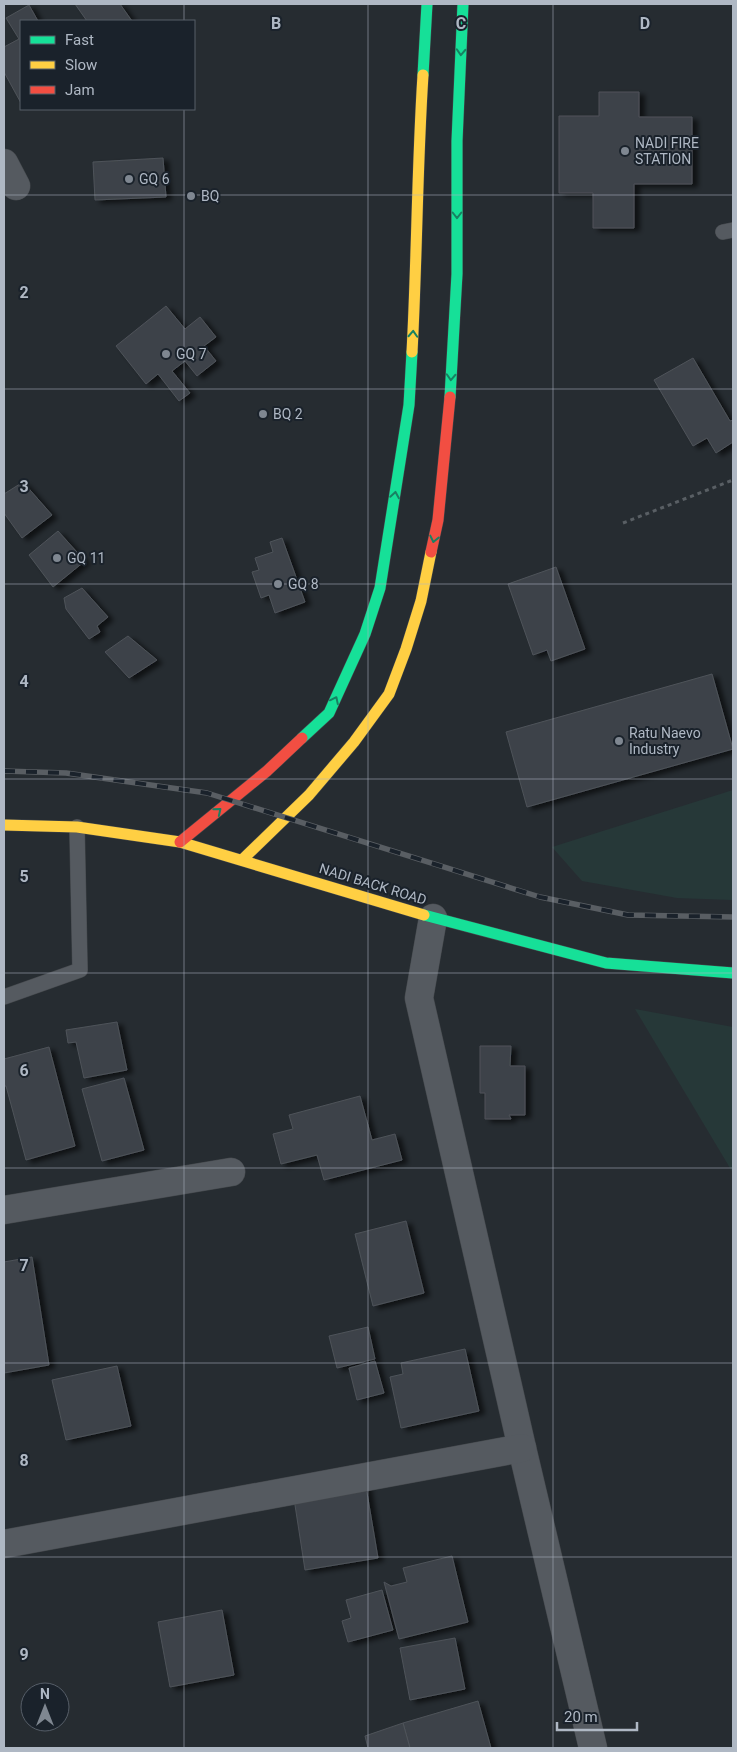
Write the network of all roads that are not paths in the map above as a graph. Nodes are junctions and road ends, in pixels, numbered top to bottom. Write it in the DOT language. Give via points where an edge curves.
graph roads {
  1 [pos="427,4"];
  2 [pos="463,4"];
  3 [pos="4,825"];
  4 [pos="77,827"];
  5 [pos="180,842"];
  6 [pos="242,860"];
  7 [pos="433,918"];
  8 [pos="733,973"];
  9 [pos="4,997"];
  10 [pos="231,1172"];
  11 [pos="4,1210"];
  12 [pos="522,1448"];
  13 [pos="4,1544"];
  14 [pos="593,1748"];
  5 -- 1 [label="main road, one-way" via="267,771 329,713 365,634 380,588 409,405"];
  2 -- 6 [label="main road, one-way" via="457,141 457,274 449,408 438,520 421,601 389,694 309,795"];
  3 -- 4 [label="main road, NADI BACK ROAD"];
  4 -- 5 [label="main road, NADI BACK ROAD"];
  4 -- 9 [label="lane" via="80,970"];
  5 -- 6 [label="main road, NADI BACK ROAD"];
  6 -- 7 [label="main road, NADI BACK ROAD"];
  7 -- 8 [label="main road, NADI BACK ROAD" via="606,962"];
  7 -- 12 [label="street" via="419,998"];
  10 -- 11 [label="street"];
  12 -- 13 [label="street"];
  12 -- 14 [label="street"];
}
